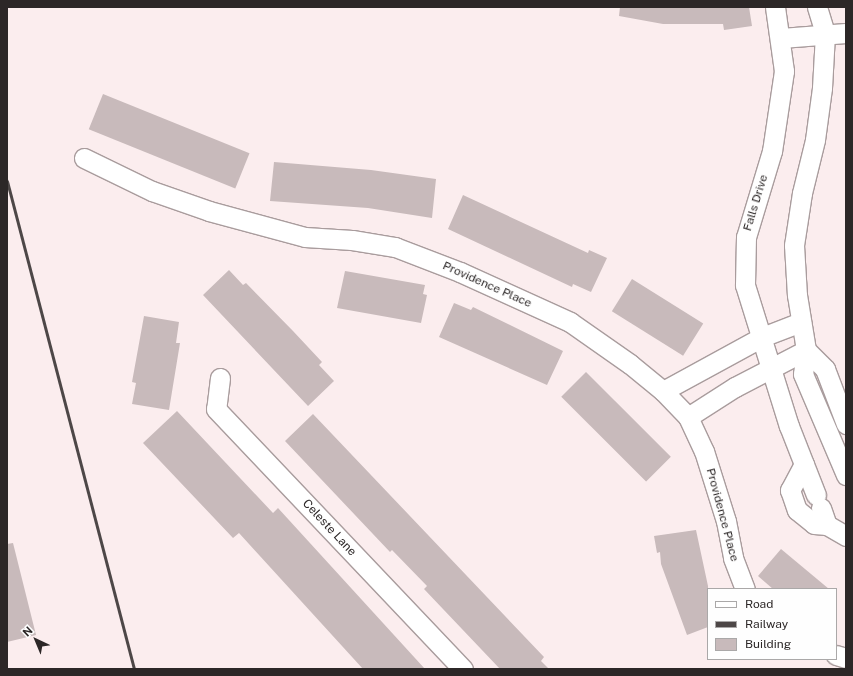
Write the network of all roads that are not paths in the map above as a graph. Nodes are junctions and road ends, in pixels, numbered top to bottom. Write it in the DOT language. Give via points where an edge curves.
graph roads {
  1 [pos="775,7"];
  2 [pos="817,7"];
  3 [pos="846,33"];
  4 [pos="825,34"];
  5 [pos="781,38"];
  6 [pos="84,158"];
  7 [pos="801,322"];
  8 [pos="762,337"];
  9 [pos="806,350"];
  10 [pos="771,368"];
  11 [pos="220,378"];
  12 [pos="663,391"];
  13 [pos="688,417"];
  14 [pos="846,424"];
  15 [pos="804,464"];
  16 [pos="846,475"];
  17 [pos="821,509"];
  18 [pos="846,536"];
  19 [pos="745,588"];
  20 [pos="463,669"];
  1 -- 5 [label="street, Falls Drive"];
  2 -- 4 [label="street"];
  3 -- 4 [label="street"];
  4 -- 5 [label="street"];
  4 -- 7 [label="street" via="822,88 815,140 802,193 794,245"];
  5 -- 8 [label="street, Falls Drive" via="784,71 772,151 746,236 745,285"];
  6 -- 12 [label="street, Providence Place" via="152,191 209,211 306,237 352,240 395,247 460,272 570,322"];
  7 -- 8 [label="street"];
  7 -- 9 [label="street"];
  8 -- 10 [label="street, Falls Drive"];
  8 -- 12 [label="street"];
  9 -- 10 [label="street"];
  9 -- 14 [label="street" via="825,369"];
  9 -- 16 [label="street" via="803,374"];
  10 -- 13 [label="street" via="734,387"];
  10 -- 15 [label="street, Falls Drive"];
  11 -- 20 [label="street, Celeste Lane" via="216,409"];
  12 -- 13 [label="street, Providence Place"];
  13 -- 19 [label="street, Providence Place" via="704,452 726,521 733,558"];
  15 -- 17 [label="street, Falls Drive"];
  15 -- 17 [label="street" via="790,490 797,510 814,524"];
  17 -- 18 [label="street"];
}
